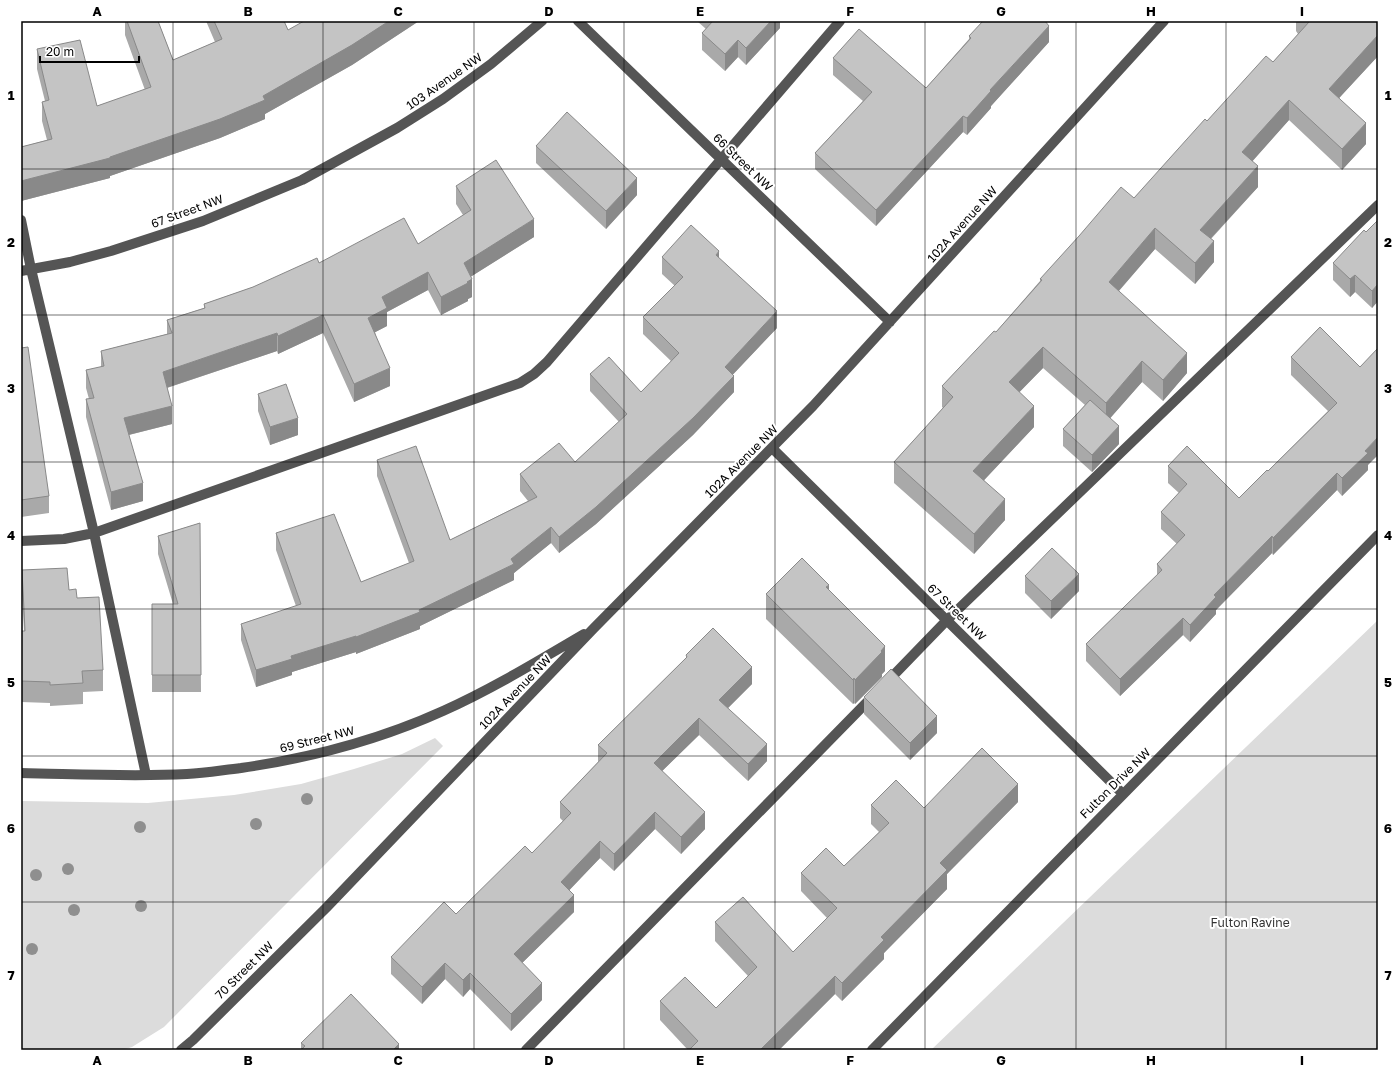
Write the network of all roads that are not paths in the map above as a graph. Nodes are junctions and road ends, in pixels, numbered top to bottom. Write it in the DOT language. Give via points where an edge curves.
graph roads {
  1 [pos="542,21"];
  2 [pos="578,21"];
  3 [pos="840,21"];
  4 [pos="1164,21"];
  5 [pos="353,153"];
  6 [pos="721,159"];
  7 [pos="1378,205"];
  8 [pos="21,220"];
  9 [pos="32,269"];
  10 [pos="21,271"];
  11 [pos="890,322"];
  12 [pos="772,448"];
  13 [pos="94,533"];
  14 [pos="1378,536"];
  15 [pos="21,541"];
  16 [pos="947,620"];
  17 [pos="594,628"];
  18 [pos="21,773"];
  19 [pos="146,775"];
  20 [pos="1123,794"];
  21 [pos="326,908"];
  22 [pos="180,1050"];
  23 [pos="526,1050"];
  24 [pos="872,1050"];
  1 -- 5 [label="street, 103 Avenue NW" via="491,64 443,99"];
  2 -- 6 [label="street, 66 Street NW"];
  3 -- 6 [label="street"];
  4 -- 11 [label="street, 102A Avenue NW"];
  5 -- 9 [label="street, 67 Street NW" via="302,180 203,220 111,251"];
  6 -- 11 [label="street, 66 Street NW"];
  6 -- 13 [label="street" via="547,362 520,383"];
  7 -- 16 [label="street"];
  8 -- 9 [label="street"];
  9 -- 10 [label="street, 67 Street NW"];
  9 -- 13 [label="street"];
  11 -- 12 [label="street, 102A Avenue NW"];
  12 -- 16 [label="street, 67 Street NW"];
  12 -- 17 [label="street, 102A Avenue NW"];
  13 -- 15 [label="street" via="64,539"];
  13 -- 19 [label="street"];
  14 -- 20 [label="street, Fulton Drive NW"];
  16 -- 20 [label="street, 67 Street NW"];
  16 -- 23 [label="street"];
  17 -- 19 [label="street, 69 Street NW" via="490,688 443,711 388,733 277,762 188,774"];
  17 -- 21 [label="street, 102A Avenue NW"];
  18 -- 19 [label="street, 69 Street NW"];
  20 -- 24 [label="street, Fulton Drive NW"];
  21 -- 22 [label="street, 70 Street NW"];
}
